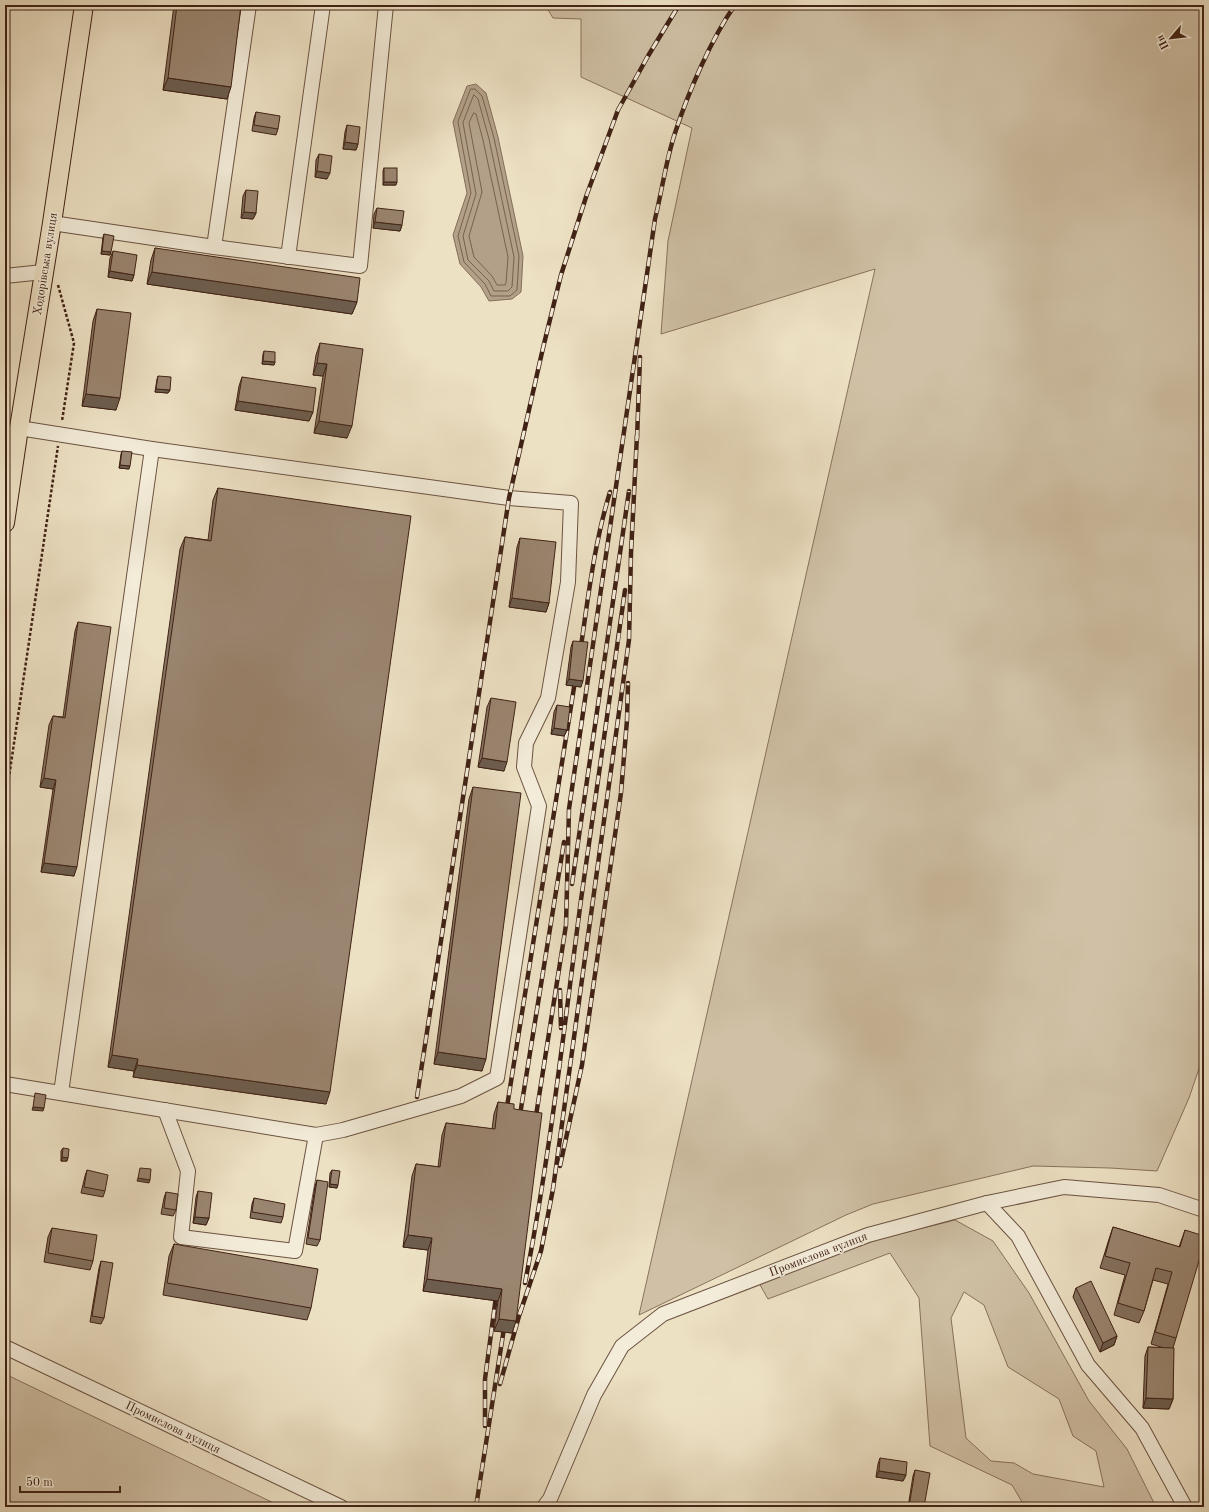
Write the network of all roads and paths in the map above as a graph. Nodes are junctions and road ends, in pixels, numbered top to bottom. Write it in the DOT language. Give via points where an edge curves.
graph roads {
  1 [pos="84,5"];
  2 [pos="249,5"];
  3 [pos="324,5"];
  4 [pos="386,5"];
  5 [pos="52,223"];
  6 [pos="214,247"];
  7 [pos="288,257"];
  8 [pos="43,272"];
  9 [pos="5,276"];
  10 [pos="58,284"];
  11 [pos="60,434"];
  12 [pos="14,436"];
  13 [pos="152,449"];
  14 [pos="5,523"];
  15 [pos="5,804"];
  16 [pos="5,1084"];
  17 [pos="61,1093"];
  18 [pos="165,1110"];
  19 [pos="316,1136"];
  20 [pos="987,1203"];
  21 [pos="1204,1210"];
  22 [pos="5,1347"];
  23 [pos="341,1507"];
  24 [pos="544,1507"];
  25 [pos="1185,1507"];
  1 -- 5 [label="main road, Ходорівська вулиця"];
  2 -- 6 [label="street"];
  3 -- 7 [label="street"];
  4 -- 7 [label="street" via="360,266"];
  5 -- 6 [label="street"];
  5 -- 8 [label="main road, Ходорівська вулиця"];
  6 -- 7 [label="street"];
  8 -- 9 [label="street"];
  8 -- 12 [label="main road, Ходорівська вулиця"];
  10 -- 11 [label="path" via="74,343"];
  11 -- 12 [label="street"];
  11 -- 13 [label="street"];
  11 -- 15 [label="path"];
  12 -- 14 [label="main road, Ходорівська вулиця"];
  13 -- 17 [label="street"];
  13 -- 19 [label="street" via="501,497 571,503 568,582 548,698 526,744 524,767 540,806 497,1078 461,1096"];
  16 -- 17 [label="street"];
  17 -- 18 [label="street"];
  18 -- 19 [label="street"];
  18 -- 19 [label="street" via="188,1171 181,1237 295,1251"];
  20 -- 21 [label="street, Промислова вулиця" via="1064,1187 1159,1195"];
  20 -- 24 [label="street, Промислова вулиця" via="868,1235 663,1314 622,1346 594,1395 550,1499"];
  20 -- 25 [label="street" via="1018,1236 1088,1365 1142,1428"];
  22 -- 23 [label="street, Промислова вулиця"];
}
